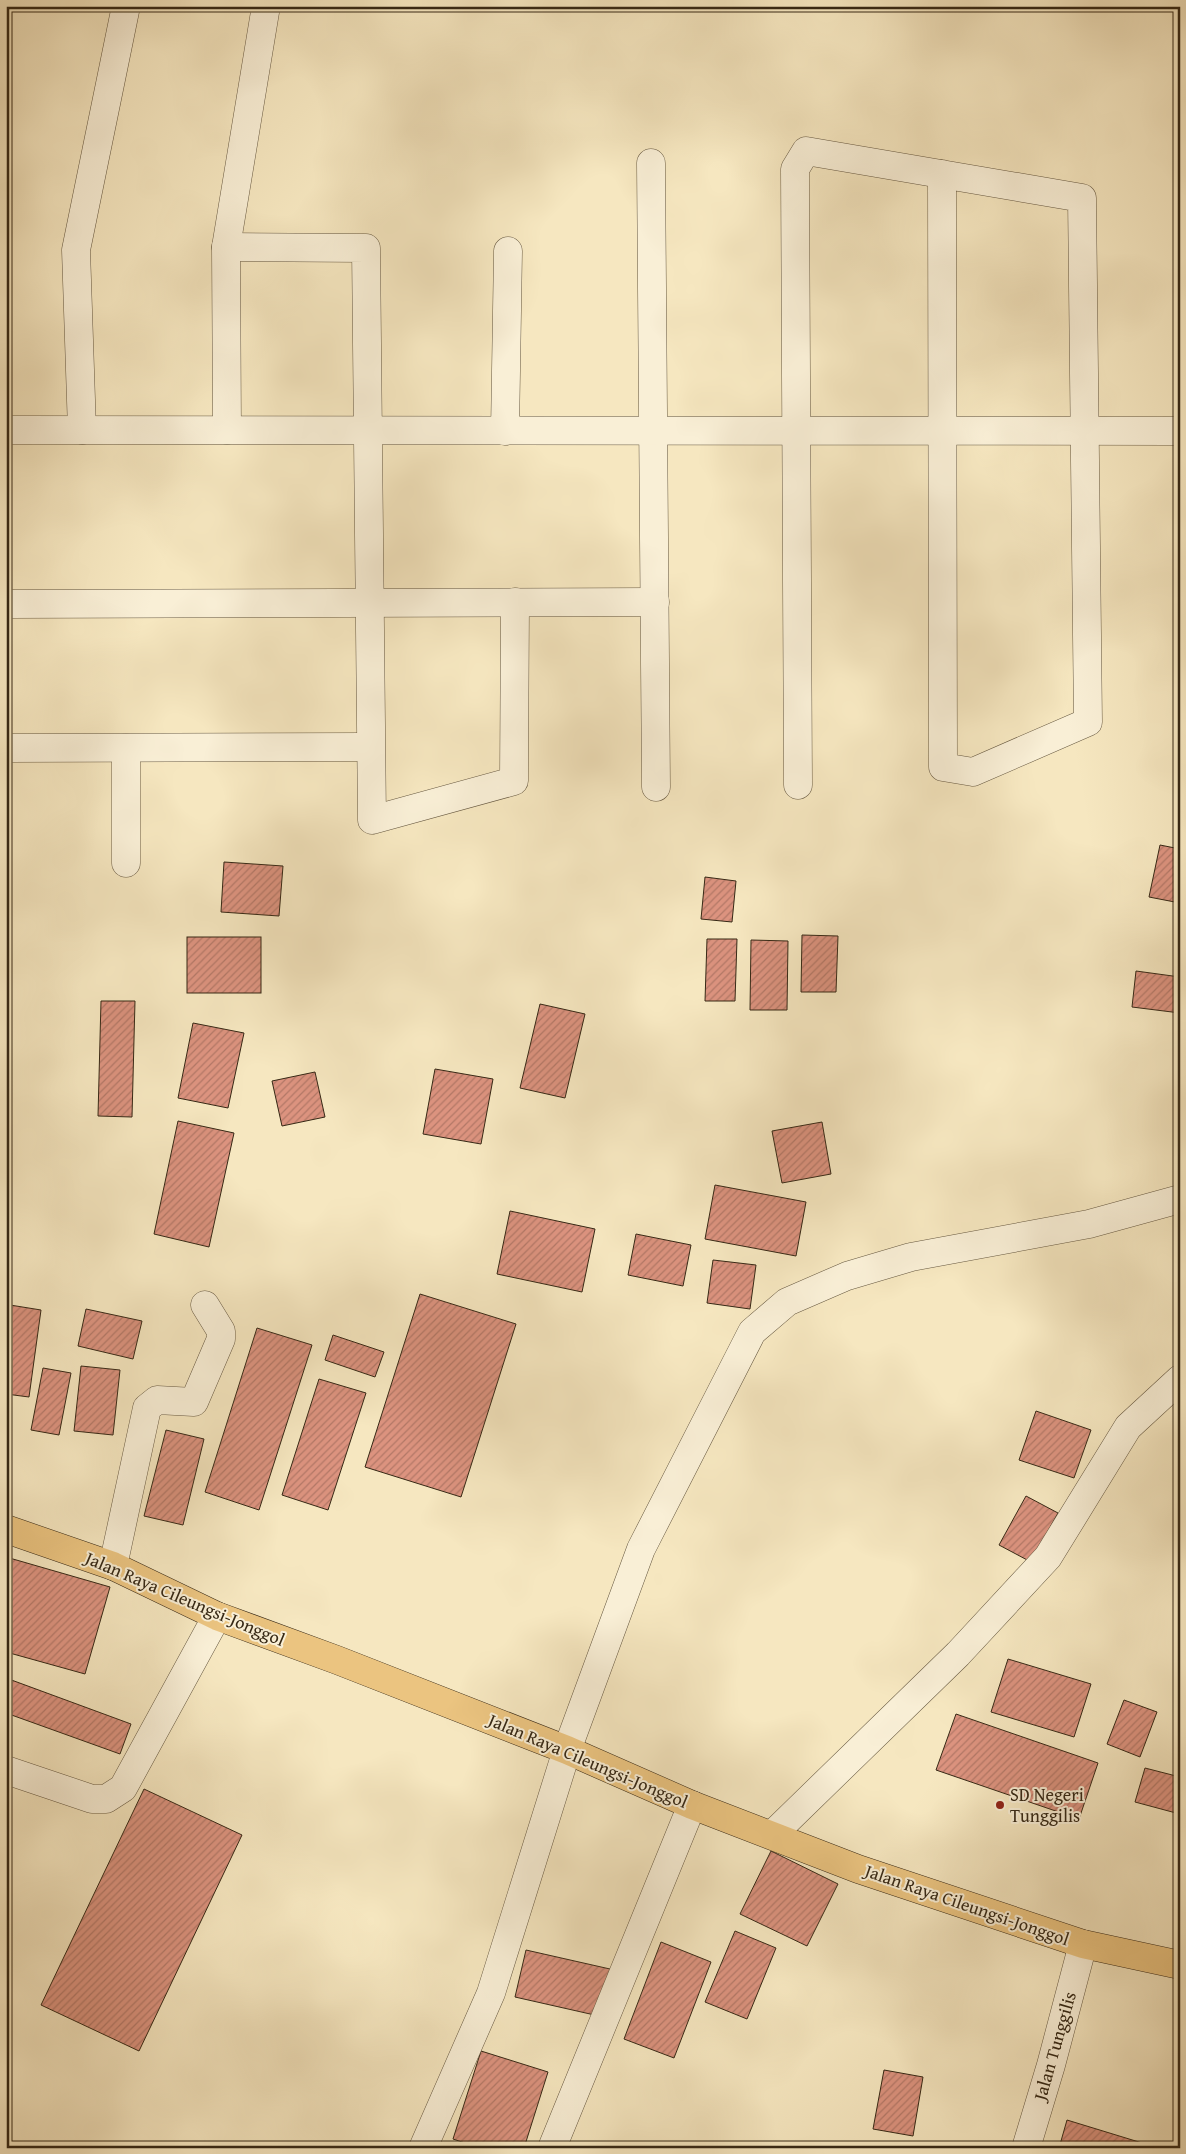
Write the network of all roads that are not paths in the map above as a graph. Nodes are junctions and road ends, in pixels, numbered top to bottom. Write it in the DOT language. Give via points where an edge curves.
graph roads {
  1 [pos="126,6"];
  2 [pos="266,6"];
  3 [pos="651,163"];
  4 [pos="942,174"];
  5 [pos="226,247"];
  6 [pos="508,252"];
  7 [pos="6,430"];
  8 [pos="82,430"];
  9 [pos="227,430"];
  10 [pos="368,430"];
  11 [pos="505,431"];
  12 [pos="653,431"];
  13 [pos="798,431"];
  14 [pos="942,431"];
  15 [pos="1084,431"];
  16 [pos="1180,431"];
  17 [pos="515,602"];
  18 [pos="655,602"];
  19 [pos="369,603"];
  20 [pos="6,604"];
  21 [pos="370,747"];
  22 [pos="6,748"];
  23 [pos="126,748"];
  24 [pos="798,785"];
  25 [pos="656,787"];
  26 [pos="126,863"];
  27 [pos="1180,1199"];
  28 [pos="205,1305"];
  29 [pos="1180,1379"];
  30 [pos="6,1530"];
  31 [pos="113,1566"];
  32 [pos="217,1616"];
  33 [pos="567,1750"];
  34 [pos="6,1770"];
  35 [pos="692,1805"];
  36 [pos="772,1835"];
  37 [pos="1083,1944"];
  38 [pos="1180,1965"];
  39 [pos="423,2148"];
  40 [pos="552,2148"];
  41 [pos="1026,2148"];
  1 -- 8 [label="street" via="76,250"];
  2 -- 5 [label="street"];
  3 -- 12 [label="street"];
  4 -- 13 [label="street" via="806,151 795,169"];
  4 -- 14 [label="street"];
  4 -- 15 [label="street" via="1082,198"];
  5 -- 9 [label="street"];
  5 -- 10 [label="street" via="366,248"];
  6 -- 11 [label="street"];
  7 -- 8 [label="street"];
  8 -- 9 [label="street"];
  9 -- 10 [label="street"];
  10 -- 11 [label="street"];
  10 -- 19 [label="street"];
  11 -- 12 [label="street"];
  12 -- 13 [label="street"];
  12 -- 18 [label="street"];
  13 -- 14 [label="street"];
  13 -- 24 [label="street"];
  14 -- 15 [label="street"];
  14 -- 15 [label="street" via="943,767 973,772 1088,722"];
  15 -- 16 [label="street"];
  17 -- 18 [label="street"];
  17 -- 19 [label="street"];
  17 -- 21 [label="street" via="514,781 372,820"];
  18 -- 25 [label="street"];
  19 -- 20 [label="street"];
  19 -- 21 [label="street"];
  21 -- 23 [label="street"];
  22 -- 23 [label="street"];
  23 -- 26 [label="street"];
  27 -- 33 [label="street" via="1089,1224 911,1257 847,1276 787,1302 752,1332 641,1549"];
  28 -- 31 [label="street" via="220,1331 221,1339 194,1402 157,1400 147,1408"];
  29 -- 36 [label="street" via="1128,1427 1048,1557 958,1654"];
  30 -- 31 [label="main road, Jalan Raya Cileungsi-Jonggol"];
  31 -- 32 [label="main road, Jalan Raya Cileungsi-Jonggol"];
  32 -- 33 [label="main road, Jalan Raya Cileungsi-Jonggol"];
  32 -- 34 [label="street" via="123,1788 106,1799 92,1799"];
  33 -- 35 [label="main road, Jalan Raya Cileungsi-Jonggol"];
  33 -- 39 [label="street" via="491,1993"];
  35 -- 36 [label="main road, Jalan Raya Cileungsi-Jonggol"];
  35 -- 40 [label="street"];
  36 -- 37 [label="main road, Jalan Raya Cileungsi-Jonggol" via="858,1869"];
  37 -- 38 [label="main road, Jalan Raya Cileungsi-Jonggol"];
  37 -- 41 [label="street, Jalan Tunggilis"];
}
